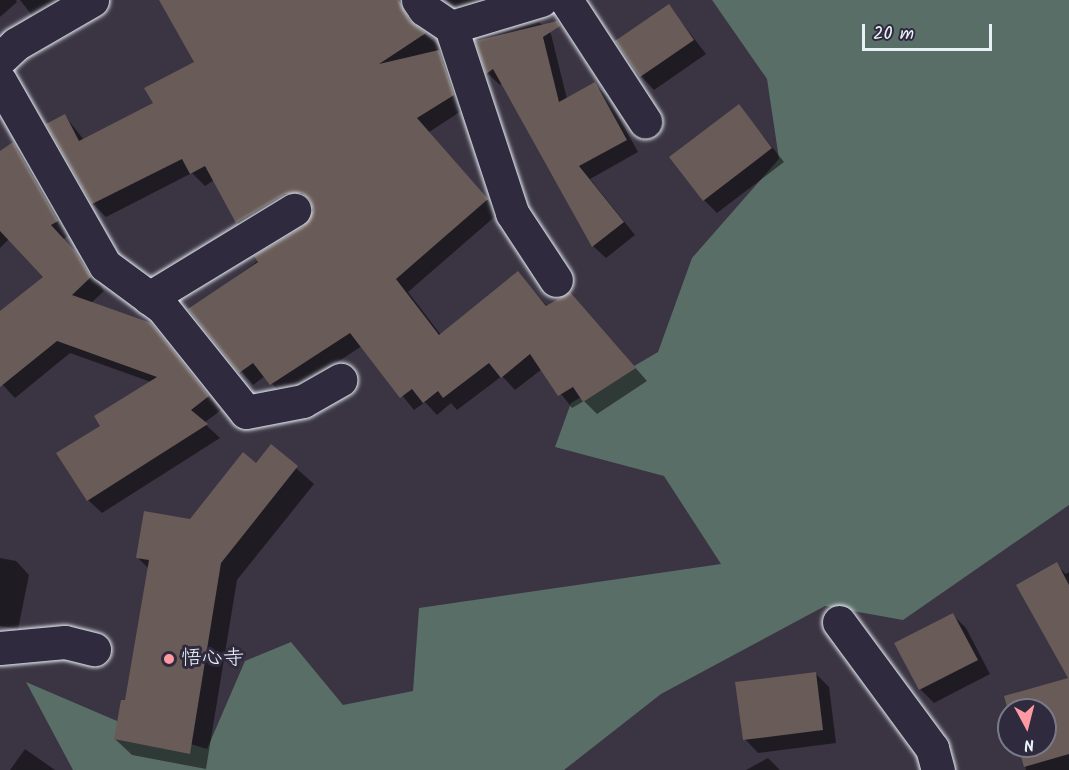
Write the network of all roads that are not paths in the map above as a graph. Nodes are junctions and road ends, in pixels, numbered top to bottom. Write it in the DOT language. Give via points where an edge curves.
graph roads {
  1 [pos="92,0"];
  2 [pos="418,0"];
  3 [pos="541,0"];
  4 [pos="566,0"];
  5 [pos="451,27"];
  6 [pos="0,59"];
  7 [pos="0,81"];
  8 [pos="645,121"];
  9 [pos="294,210"];
  10 [pos="556,280"];
  11 [pos="149,298"];
  12 [pos="340,380"];
  13 [pos="839,622"];
  14 [pos="0,648"];
  15 [pos="94,649"];
  16 [pos="938,770"];
  1 -- 6 [label="street" via="16,44"];
  2 -- 5 [label="street" via="424,9"];
  3 -- 5 [label="street"];
  4 -- 8 [label="street"];
  5 -- 10 [label="street" via="512,213"];
  7 -- 11 [label="street" via="105,265"];
  9 -- 11 [label="street"];
  11 -- 12 [label="street" via="162,307 246,412 303,402"];
  13 -- 16 [label="street" via="932,748"];
  14 -- 15 [label="street" via="65,642"];
}
